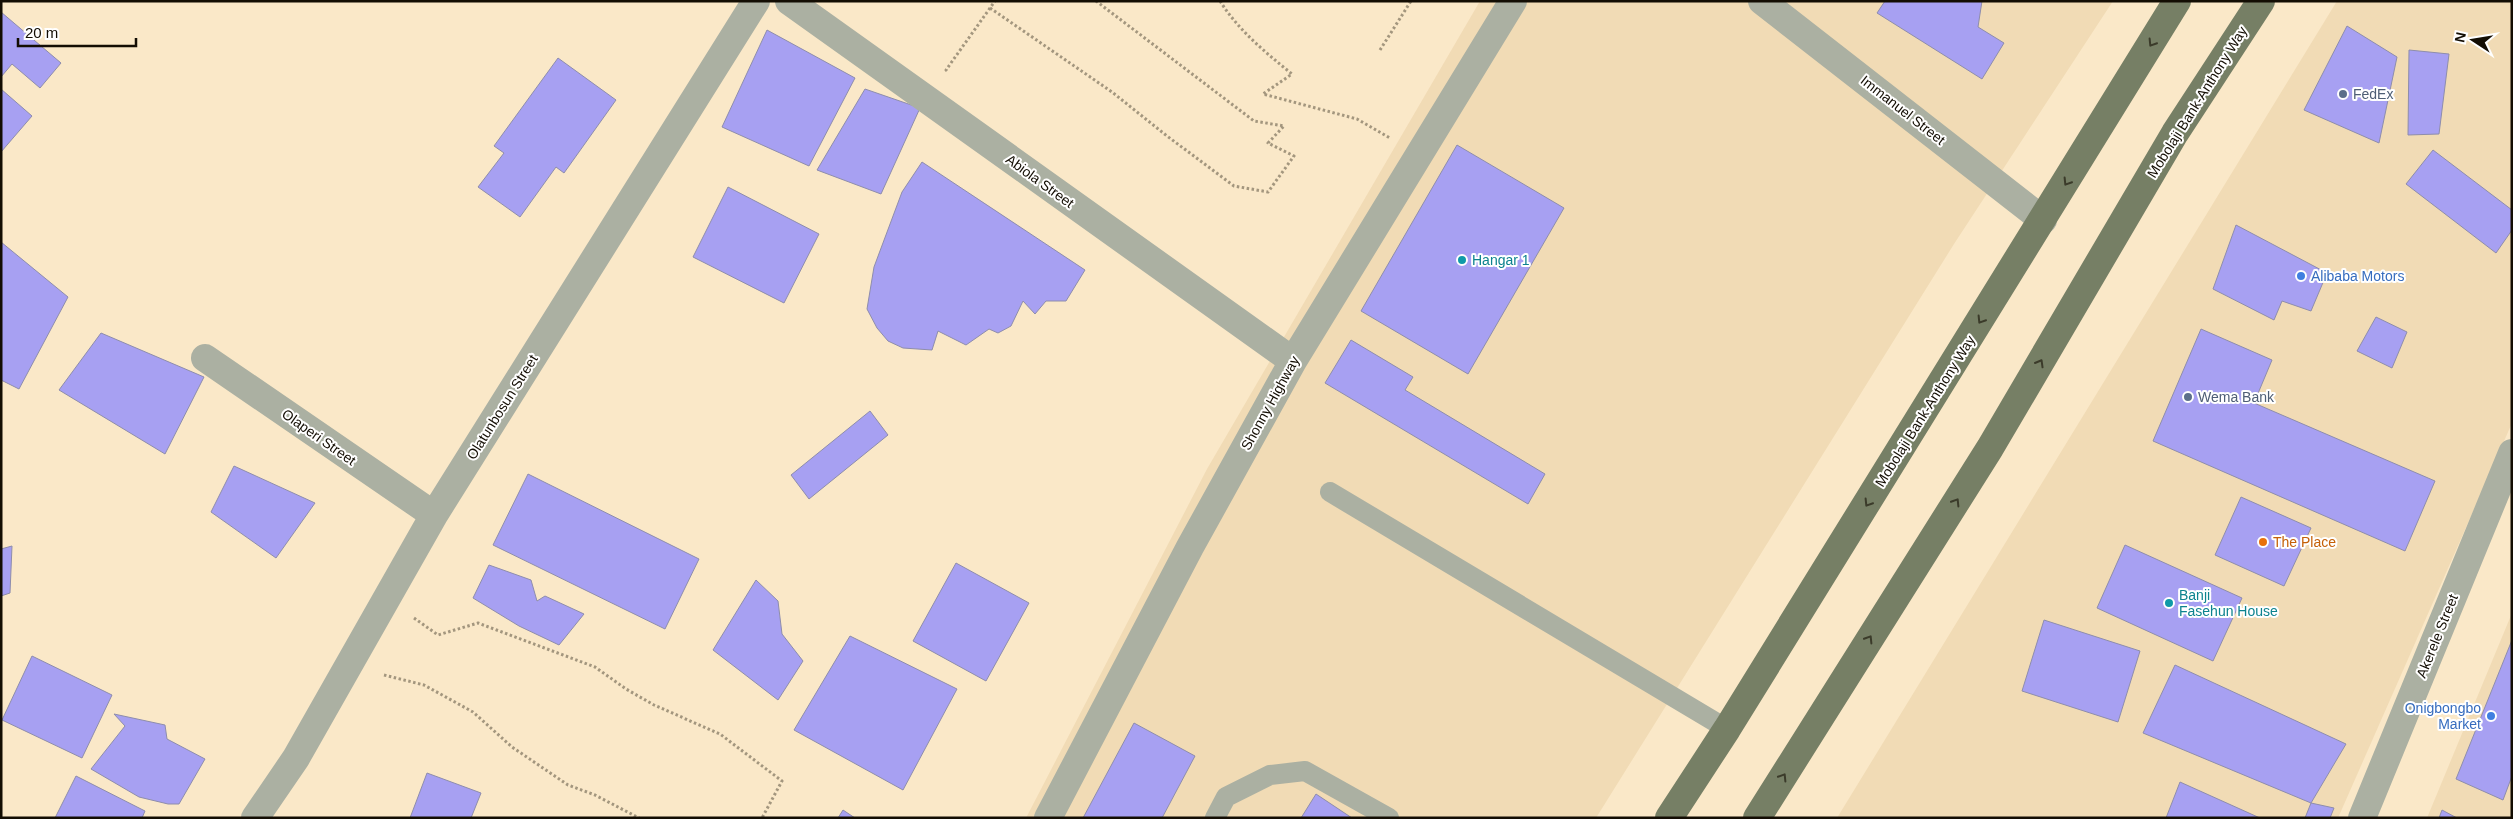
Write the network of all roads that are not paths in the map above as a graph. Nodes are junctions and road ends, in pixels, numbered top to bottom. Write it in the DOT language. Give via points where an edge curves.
graph roads {
  1 [pos="756,1"];
  2 [pos="789,1"];
  3 [pos="1513,1"];
  4 [pos="1762,1"];
  5 [pos="2261,1"];
  6 [pos="2170,4"];
  7 [pos="2043,220"];
  8 [pos="205,358"];
  9 [pos="1293,361"];
  10 [pos="2512,453"];
  11 [pos="1330,492"];
  12 [pos="434,515"];
  13 [pos="1727,730"];
  14 [pos="255,818"];
  15 [pos="1048,818"];
  16 [pos="1215,818"];
  17 [pos="1389,818"];
  18 [pos="1669,818"];
  19 [pos="1757,818"];
  20 [pos="2362,818"];
  1 -- 12 [label="street, Olatunbosun Street"];
  2 -- 9 [label="street, Abiola Street"];
  3 -- 9 [label="street, Shonny Highway"];
  4 -- 7 [label="street, Immanuel Street"];
  19 -- 5 [label="main road, Mobolaji Bank-Anthony Way, one-way" via="1990,448 2175,133"];
  6 -- 7 [label="main road, Mobolaji Bank-Anthony Way, one-way"];
  7 -- 13 [label="main road, Mobolaji Bank-Anthony Way, one-way"];
  8 -- 12 [label="street, Olaperi Street"];
  9 -- 15 [label="street, Shonny Highway" via="1190,547"];
  10 -- 20 [label="street, Akerele Street"];
  11 -- 13 [label="lane"];
  12 -- 14 [label="street, Olatunbosun Street" via="296,758"];
  13 -- 18 [label="main road, Mobolaji Bank-Anthony Way"];
  16 -- 17 [label="lane" via="1226,797 1261,779 1270,775 1305,772"];
}
